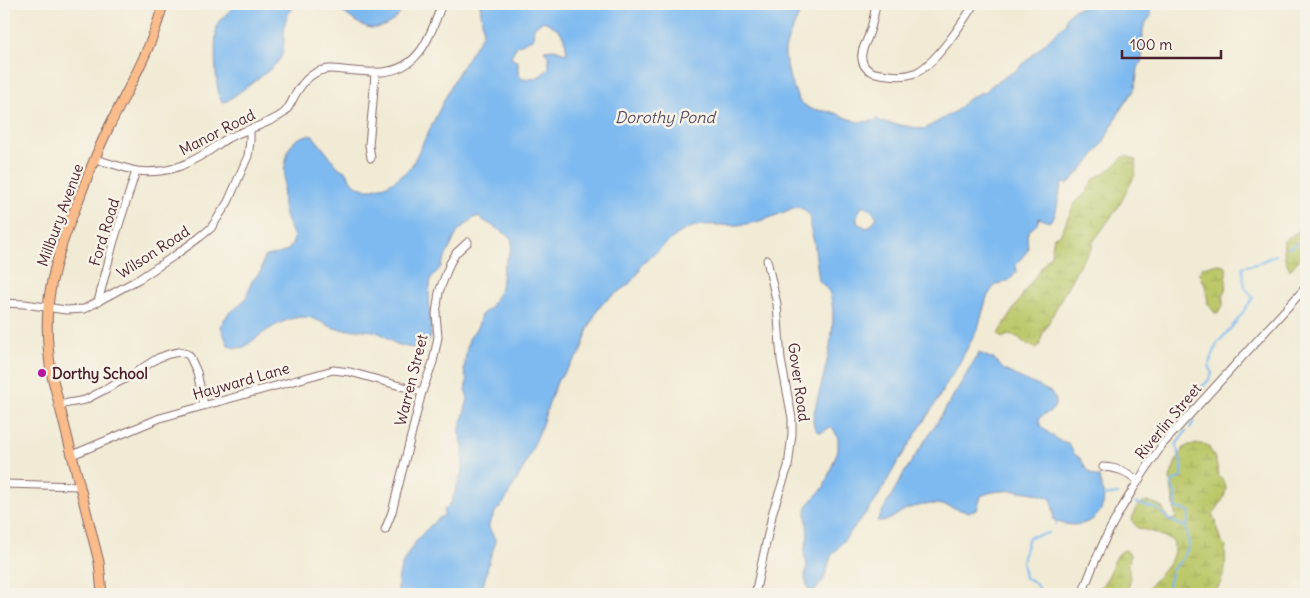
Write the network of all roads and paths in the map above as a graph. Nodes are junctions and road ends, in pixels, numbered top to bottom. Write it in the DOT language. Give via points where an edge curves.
graph roads {
  1 [pos="163,4"];
  2 [pos="442,4"];
  3 [pos="876,4"];
  4 [pos="974,4"];
  5 [pos="375,72"];
  6 [pos="250,129"];
  7 [pos="371,158"];
  8 [pos="95,159"];
  9 [pos="136,170"];
  10 [pos="468,242"];
  11 [pos="767,260"];
  12 [pos="1306,287"];
  13 [pos="98,302"];
  14 [pos="4,303"];
  15 [pos="48,307"];
  16 [pos="422,392"];
  17 [pos="58,405"];
  18 [pos="204,405"];
  19 [pos="72,455"];
  20 [pos="1103,467"];
  21 [pos="1138,481"];
  22 [pos="4,484"];
  23 [pos="80,486"];
  24 [pos="385,530"];
  25 [pos="102,594"];
  26 [pos="755,594"];
  27 [pos="1082,594"];
  1 -- 8 [label="main road, Millbury Avenue" via="146,55"];
  2 -- 5 [label="street, Manor Road" via="423,48 412,62 397,69"];
  3 -- 4 [label="street" via="862,61 867,70 897,75 915,73 932,60"];
  5 -- 6 [label="street, Manor Road" via="319,70 305,80 288,109"];
  5 -- 7 [label="street" via="369,145"];
  6 -- 9 [label="street, Manor Road" via="182,166 158,171"];
  6 -- 13 [label="street, Wilson Road" via="248,156 228,202 211,228 167,261"];
  8 -- 9 [label="street, Manor Road"];
  8 -- 15 [label="main road, Millbury Avenue" via="58,256"];
  9 -- 13 [label="street, Ford Road"];
  10 -- 16 [label="street, Warren Street" via="453,258 439,292 436,314 438,337"];
  11 -- 26 [label="street, Gover Road" via="776,304 792,434 788,467 773,511"];
  12 -- 21 [label="street, Riverlin Street" via="1162,445"];
  13 -- 15 [label="street, Wilson Road" via="76,310"];
  14 -- 15 [label="street, Wilson Road"];
  15 -- 17 [label="main road, Millbury Avenue" via="48,350"];
  16 -- 18 [label="street, Hayward Lane" via="334,370"];
  16 -- 24 [label="street, Warren Street"];
  17 -- 18 [label="street" via="85,400 158,358 179,352 187,354 194,364"];
  17 -- 19 [label="main road, Millbury Avenue"];
  18 -- 19 [label="street, Hayward Lane" via="160,418"];
  19 -- 23 [label="main road, Millbury Avenue"];
  20 -- 21 [label="street" via="1128,473"];
  21 -- 27 [label="street, Riverlin Street" via="1106,536"];
  22 -- 23 [label="street"];
  23 -- 25 [label="main road, Millbury Avenue"];
}
